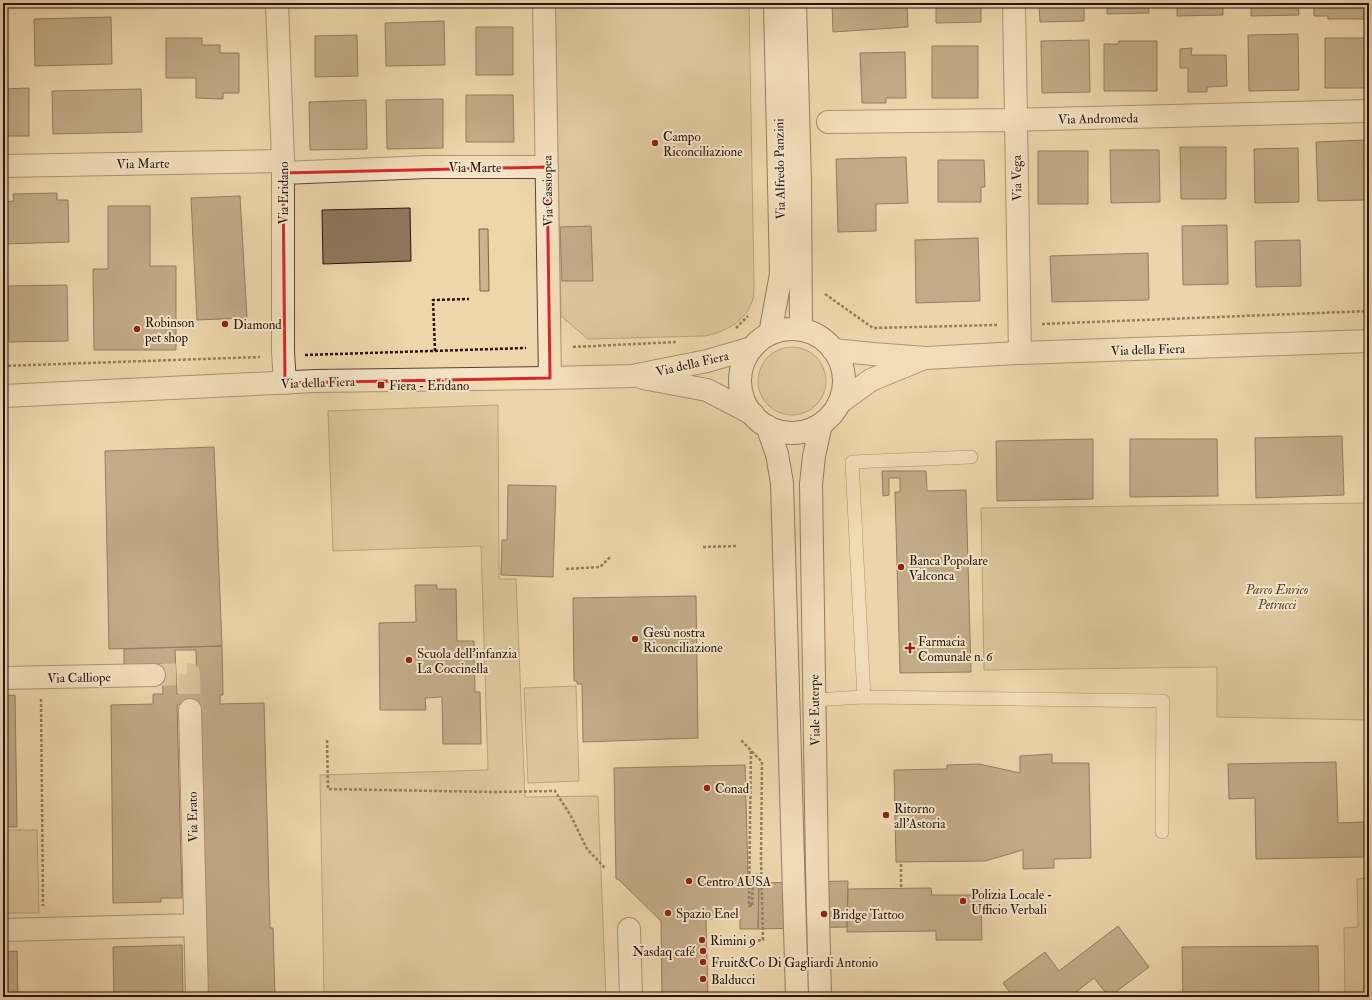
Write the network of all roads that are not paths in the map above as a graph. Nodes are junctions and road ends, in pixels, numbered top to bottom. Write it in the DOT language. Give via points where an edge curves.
graph roads {
  1 [pos="277,3"];
  2 [pos="544,3"];
  3 [pos="775,3"];
  4 [pos="795,3"];
  5 [pos="1014,3"];
  6 [pos="1369,111"];
  7 [pos="1015,120"];
  8 [pos="828,122"];
  9 [pos="3,166"];
  10 [pos="283,167"];
  11 [pos="547,167"];
  12 [pos="801,330"];
  13 [pos="770,334"];
  14 [pos="1369,341"];
  15 [pos="752,348"];
  16 [pos="834,350"];
  17 [pos="1020,353"];
  18 [pos="926,358"];
  19 [pos="632,376"];
  20 [pos="550,378"];
  21 [pos="285,383"];
  22 [pos="3,396"];
  23 [pos="839,403"];
  24 [pos="760,420"];
  25 [pos="821,424"];
  26 [pos="971,456"];
  27 [pos="154,675"];
  28 [pos="3,678"];
  29 [pos="864,697"];
  30 [pos="814,700"];
  31 [pos="190,710"];
  32 [pos="1162,832"];
  33 [pos="195,925"];
  34 [pos="629,928"];
  35 [pos="3,930"];
  36 [pos="197,997"];
  37 [pos="631,997"];
  38 [pos="797,997"];
  39 [pos="820,997"];
  1 -- 10 [label="street, Via Eridano"];
  2 -- 11 [label="street, Via Cassiopea"];
  3 -- 13 [label="street, Via Alfredo Panzini" via="781,274"];
  4 -- 12 [label="street, Via Alfredo Panzini"];
  5 -- 7 [label="street, Via Vega"];
  6 -- 7 [label="street, Via Andromeda"];
  7 -- 8 [label="street, Via Andromeda"];
  7 -- 17 [label="street, Via Vega"];
  9 -- 10 [label="street, Via Marte"];
  10 -- 11 [label="street, Via Marte"];
  10 -- 21 [label="street, Via Eridano"];
  11 -- 20 [label="street, Via Cassiopea"];
  12 -- 13 [label="street" via="783,330"];
  12 -- 16 [label="street" via="819,337"];
  13 -- 15 [label="street"];
  14 -- 17 [label="street, Via della Fiera"];
  15 -- 19 [label="street, Via della Fiera" via="707,361"];
  15 -- 24 [label="street" via="741,371 741,392 746,404"];
  16 -- 18 [label="street, Via della Fiera"];
  16 -- 23 [label="street" via="843,370 844,380"];
  17 -- 18 [label="street, Via della Fiera"];
  18 -- 23 [label="street, Via della Fiera" via="871,380"];
  19 -- 20 [label="street, Via della Fiera"];
  19 -- 24 [label="street, Via della Fiera" via="707,390"];
  20 -- 21 [label="street, Via della Fiera"];
  21 -- 22 [label="street, Via della Fiera"];
  23 -- 25 [label="street"];
  24 -- 25 [label="street" via="778,431 798,432 810,430"];
  24 -- 38 [label="street, Viale Euterpe" via="777,454 782,483"];
  25 -- 30 [label="street, Viale Euterpe" via="811,484"];
  26 -- 29 [label="lane" via="852,462"];
  27 -- 28 [label="street, Via Calliope"];
  29 -- 30 [label="lane"];
  29 -- 32 [label="lane" via="1163,701"];
  30 -- 39 [label="street, Viale Euterpe"];
  31 -- 33 [label="street, Via Erato"];
  33 -- 35 [label="street"];
  33 -- 36 [label="street, Via Erato"];
  34 -- 37 [label="street"];
}
